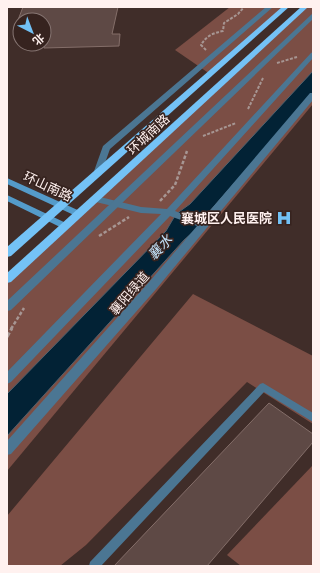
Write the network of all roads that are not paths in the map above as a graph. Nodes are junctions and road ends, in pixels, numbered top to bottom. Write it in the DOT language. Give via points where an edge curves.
graph roads {
  1 [pos="270,7"];
  2 [pos="286,7"];
  3 [pos="305,7"];
  4 [pos="313,15"];
  5 [pos="313,54"];
  6 [pos="313,94"];
  7 [pos="97,174"];
  8 [pos="7,181"];
  9 [pos="7,198"];
  10 [pos="96,199"];
  11 [pos="116,204"];
  12 [pos="61,206"];
  13 [pos="169,212"];
  14 [pos="79,214"];
  15 [pos="47,218"];
  16 [pos="202,225"];
  17 [pos="65,226"];
  18 [pos="7,253"];
  19 [pos="7,279"];
  20 [pos="7,307"];
  21 [pos="7,379"];
  22 [pos="313,418"];
  23 [pos="7,450"];
  24 [pos="94,566"];
  1 -- 7 [label="street" via="106,148"];
  2 -- 7 [label="highway, 环城南路"];
  3 -- 10 [label="highway, 环城南路"];
  4 -- 11 [label="street"];
  5 -- 13 [label="street, 襄阳绿道"];
  6 -- 16 [label="street, 襄阳绿道"];
  7 -- 12 [label="highway, 环城南路"];
  8 -- 12 [label="main road, 环山南路"];
  9 -- 15 [label="main road"];
  10 -- 11 [label="street"];
  10 -- 14 [label="highway, 环城南路"];
  11 -- 13 [label="street" via="141,210"];
  11 -- 20 [label="street"];
  12 -- 14 [label="main road, 环山南路"];
  12 -- 15 [label="highway, 环城南路"];
  13 -- 16 [label="street"];
  13 -- 21 [label="street, 襄阳绿道"];
  14 -- 17 [label="highway, 环城南路"];
  15 -- 17 [label="main road"];
  15 -- 18 [label="highway, 环城南路"];
  16 -- 23 [label="street, 襄阳绿道" via="153,285"];
  17 -- 19 [label="highway, 环城南路"];
  22 -- 24 [label="lane" via="263,387"];
}
